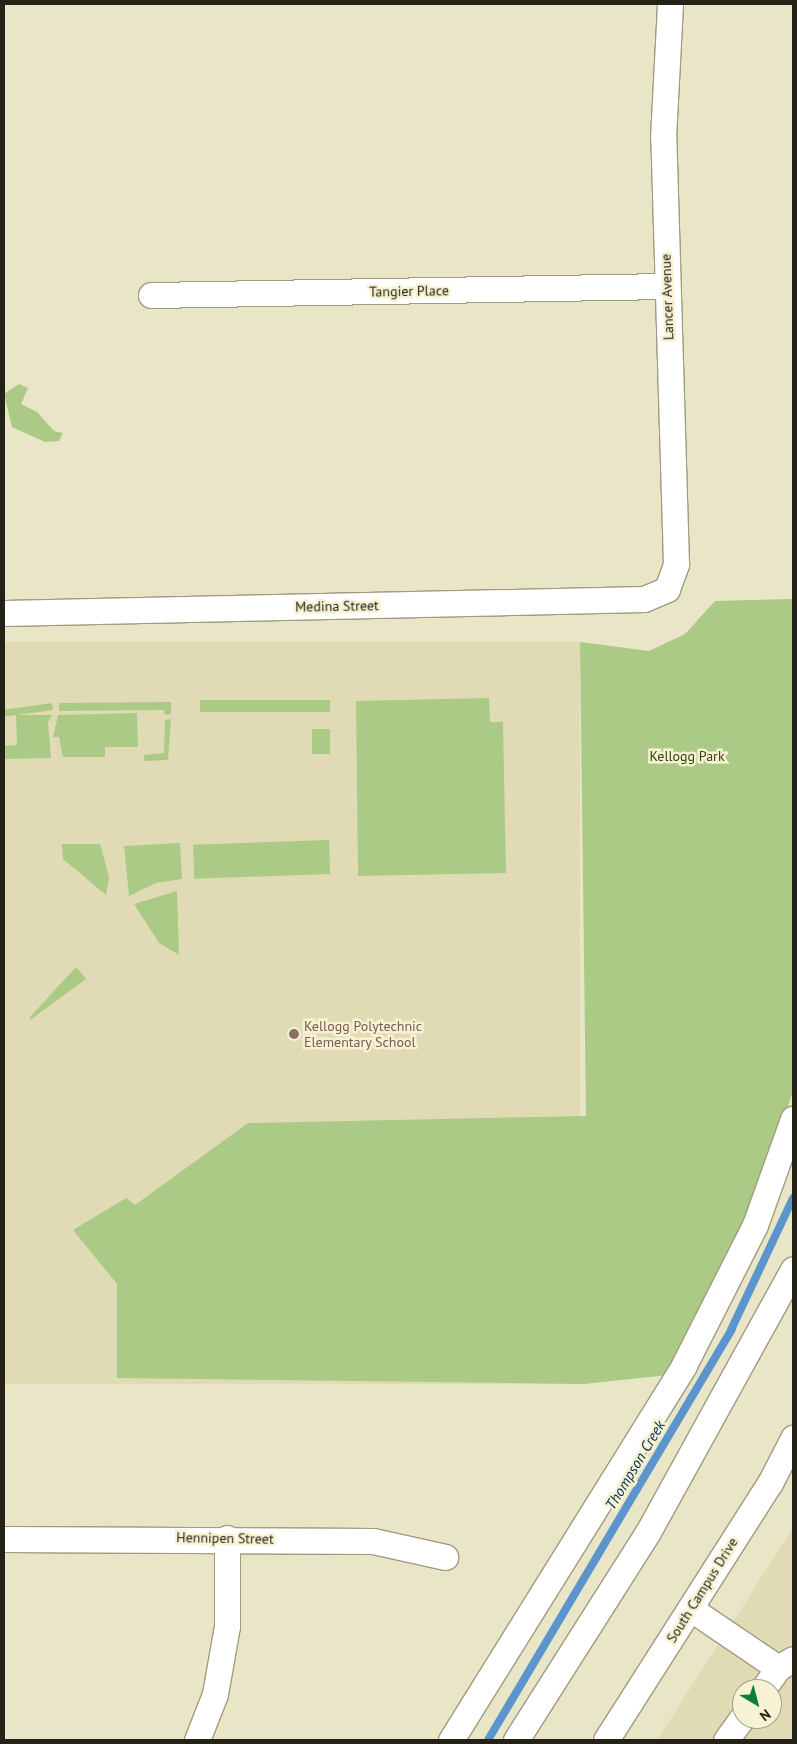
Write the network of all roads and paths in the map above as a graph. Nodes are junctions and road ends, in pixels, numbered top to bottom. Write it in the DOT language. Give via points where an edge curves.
graph roads {
  1 [pos="670,4"];
  2 [pos="667,286"];
  3 [pos="150,295"];
  4 [pos="667,589"];
  5 [pos="4,613"];
  6 [pos="793,1119"];
  7 [pos="793,1269"];
  8 [pos="793,1438"];
  9 [pos="227,1538"];
  10 [pos="4,1539"];
  11 [pos="445,1557"];
  12 [pos="690,1609"];
  13 [pos="786,1663"];
  14 [pos="772,1679"];
  15 [pos="734,1729"];
  16 [pos="197,1740"];
  17 [pos="451,1740"];
  18 [pos="516,1740"];
  19 [pos="606,1740"];
  20 [pos="726,1740"];
  1 -- 2 [label="street, Lancer Avenue" via="663,138"];
  2 -- 3 [label="street, Tangier Place"];
  2 -- 4 [label="street, Lancer Avenue" via="676,564"];
  4 -- 5 [label="street, Medina Street" via="644,599"];
  6 -- 17 [label="street" via="755,1225 684,1365"];
  7 -- 18 [label="street" via="648,1532"];
  8 -- 12 [label="street, South Campus Drive"];
  9 -- 10 [label="street, Hennipen Street"];
  9 -- 11 [label="street, Hennipen Street" via="373,1541"];
  9 -- 16 [label="street" via="227,1626 215,1694"];
  12 -- 13 [label="street"];
  12 -- 19 [label="street, South Campus Drive"];
  13 -- 14 [label="street"];
  15 -- 20 [label="street"];
}
